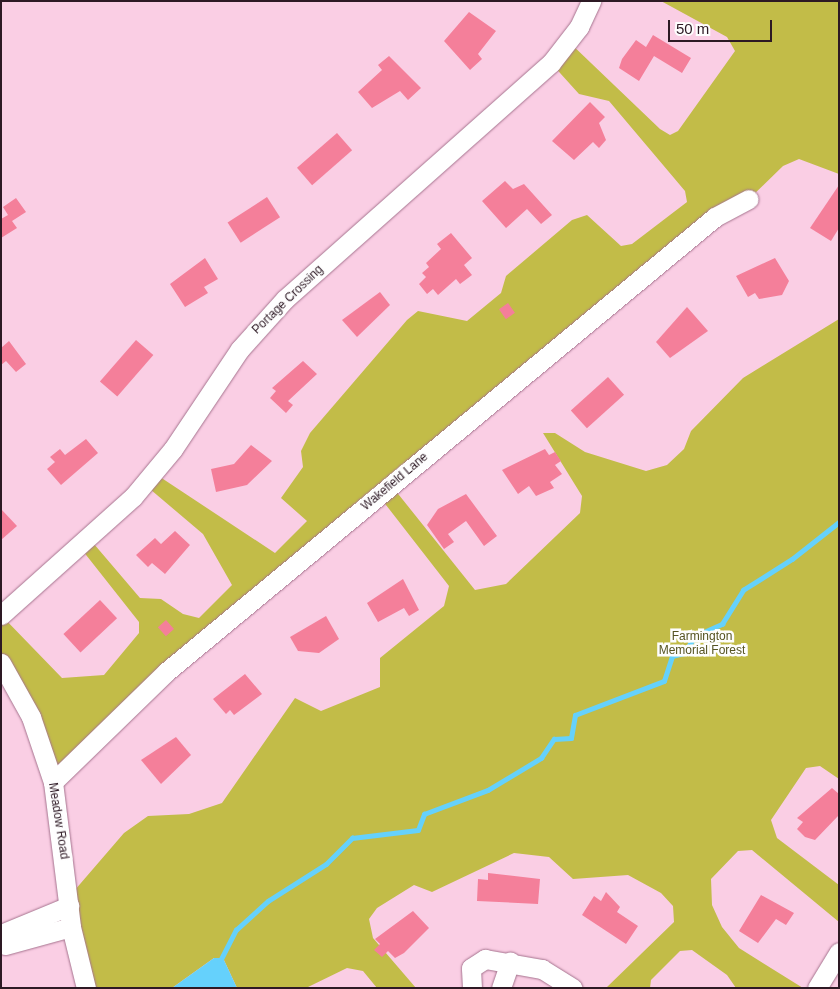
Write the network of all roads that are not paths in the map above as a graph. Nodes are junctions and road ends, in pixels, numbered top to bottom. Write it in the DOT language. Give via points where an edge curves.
graph roads {
  1 [pos="591,1"];
  2 [pos="749,199"];
  3 [pos="1,615"];
  4 [pos="1,663"];
  5 [pos="53,782"];
  6 [pos="68,906"];
  7 [pos="71,927"];
  8 [pos="1,934"];
  9 [pos="1,946"];
  10 [pos="839,952"];
  11 [pos="510,962"];
  12 [pos="86,988"];
  13 [pos="472,988"];
  14 [pos="501,988"];
  15 [pos="573,988"];
  16 [pos="817,988"];
  1 -- 3 [label="street, Portage Crossing" via="578,27 551,63 285,299 240,349 173,449 133,496"];
  2 -- 5 [label="street, Wakefield Lane" via="715,217 166,672"];
  4 -- 5 [label="street, Meadow Road" via="30,717"];
  5 -- 6 [label="street, Meadow Road"];
  6 -- 7 [label="street, Meadow Road"];
  6 -- 8 [label="street"];
  7 -- 9 [label="street"];
  7 -- 12 [label="street, Meadow Road"];
  10 -- 16 [label="street"];
  11 -- 13 [label="street" via="479,960 469,974"];
  11 -- 14 [label="street"];
  11 -- 15 [label="street" via="542,969"];
}
